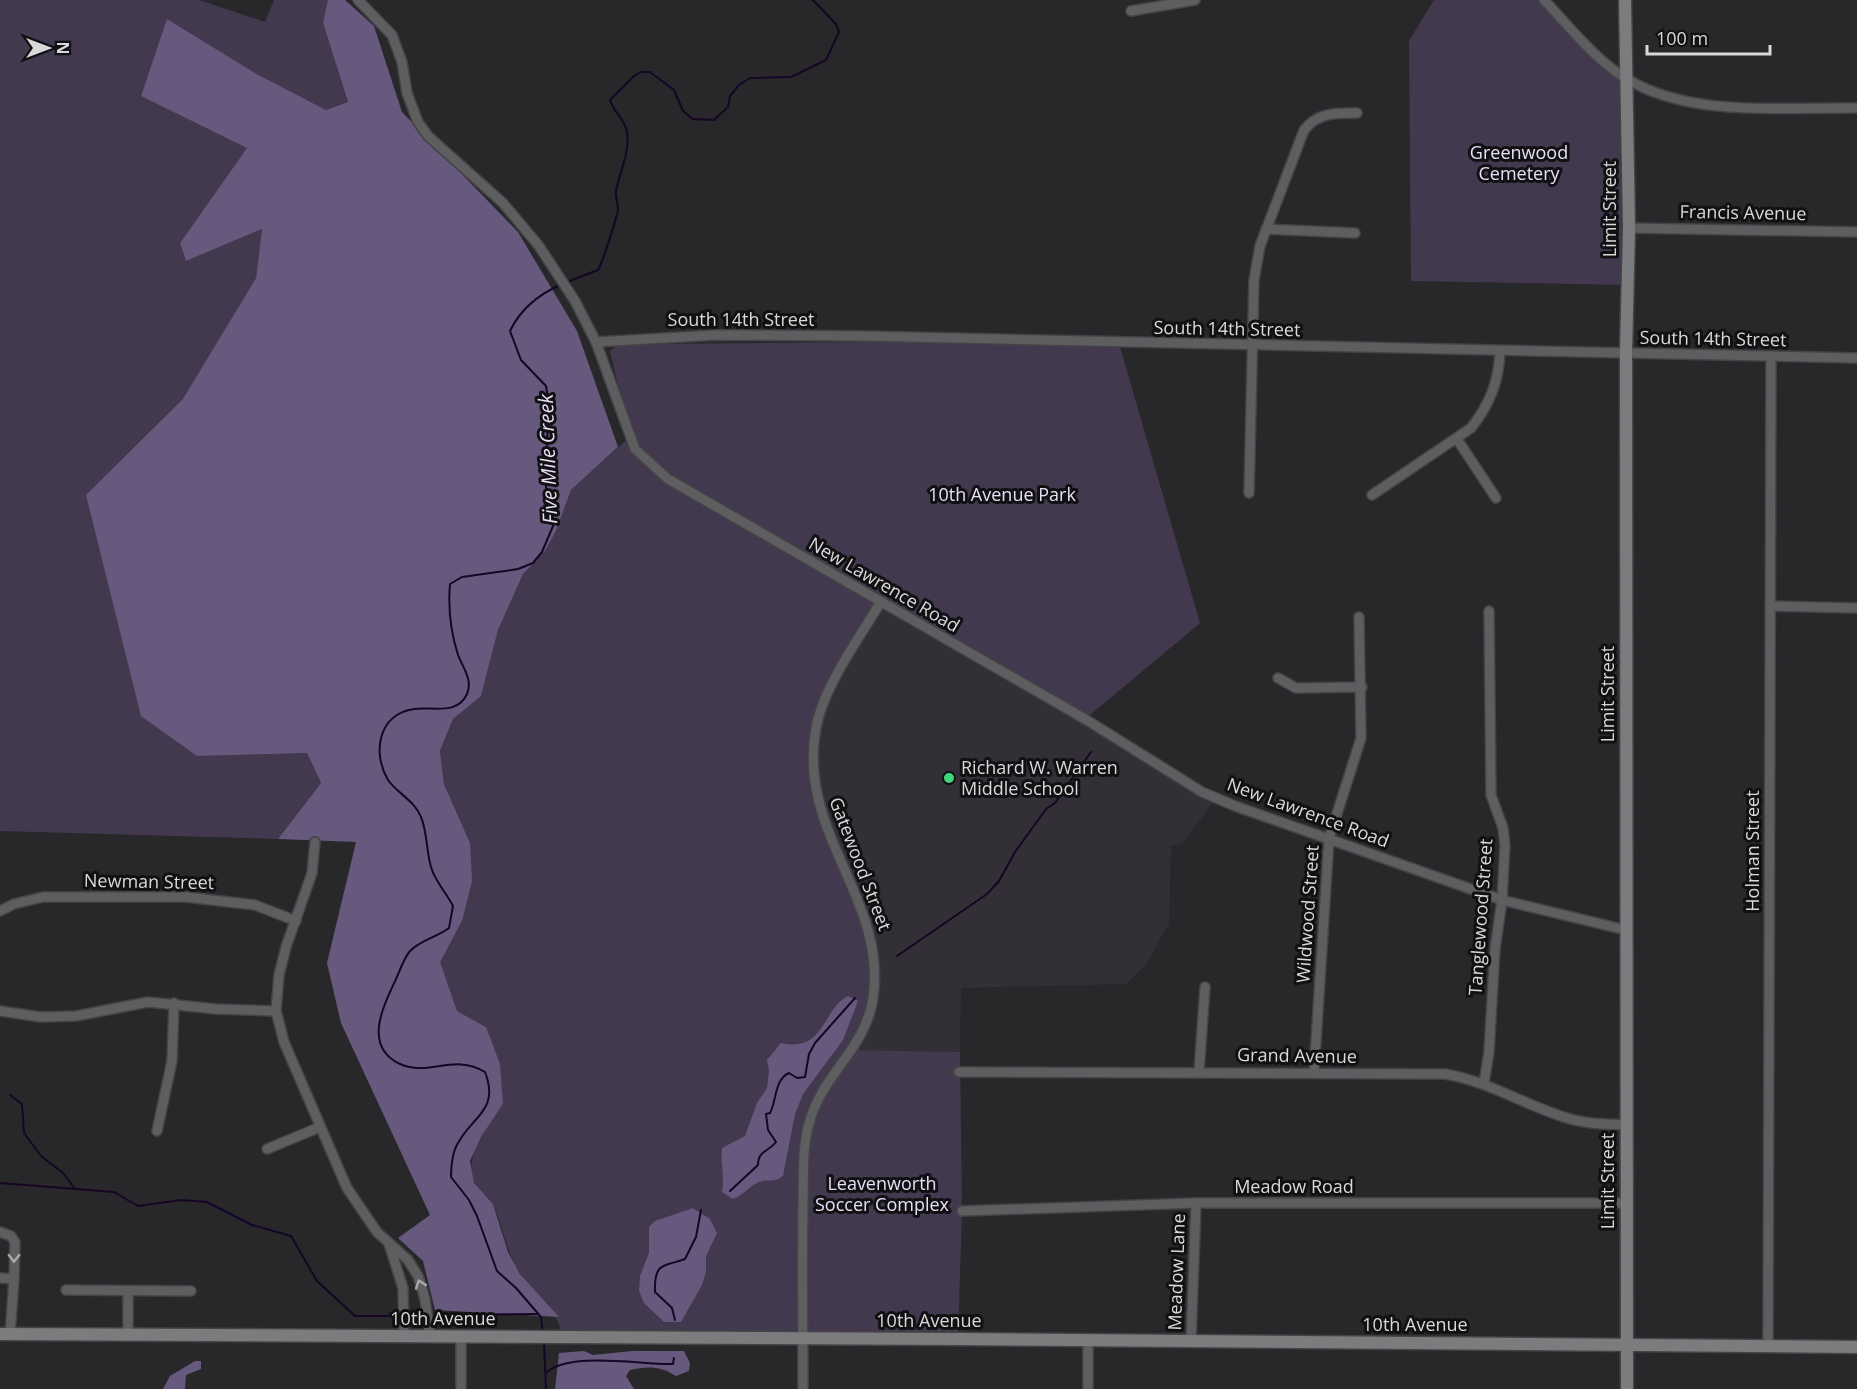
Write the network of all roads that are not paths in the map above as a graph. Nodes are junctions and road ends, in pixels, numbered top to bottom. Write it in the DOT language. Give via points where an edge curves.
graph roads {
  1 [pos="358,0"];
  2 [pos="1195,0"];
  3 [pos="1544,0"];
  4 [pos="1625,0"];
  5 [pos="1131,11"];
  6 [pos="1627,79"];
  7 [pos="1857,108"];
  8 [pos="1357,113"];
  9 [pos="1629,228"];
  10 [pos="1266,230"];
  11 [pos="1857,232"];
  12 [pos="1355,233"];
  13 [pos="596,342"];
  14 [pos="1254,346"];
  15 [pos="1500,351"];
  16 [pos="1626,353"];
  17 [pos="1771,357"];
  18 [pos="1857,358"];
  19 [pos="1457,439"];
  20 [pos="1250,493"];
  21 [pos="1372,495"];
  22 [pos="1496,498"];
  23 [pos="880,603"];
  24 [pos="1770,606"];
  25 [pos="1857,608"];
  26 [pos="1489,611"];
  27 [pos="1359,617"];
  28 [pos="1278,678"];
  29 [pos="1362,687"];
  30 [pos="1329,839"];
  31 [pos="315,842"];
  32 [pos="1502,900"];
  33 [pos="0,911"];
  34 [pos="296,921"];
  35 [pos="1626,930"];
  36 [pos="1205,987"];
  37 [pos="174,1004"];
  38 [pos="0,1011"];
  39 [pos="276,1011"];
  40 [pos="960,1072"];
  41 [pos="1199,1072"];
  42 [pos="1314,1073"];
  43 [pos="1484,1083"];
  44 [pos="1626,1125"];
  45 [pos="320,1127"];
  46 [pos="157,1131"];
  47 [pos="267,1149"];
  48 [pos="1197,1203"];
  49 [pos="1627,1203"];
  50 [pos="962,1211"];
  51 [pos="0,1232"];
  52 [pos="388,1242"];
  53 [pos="0,1278"];
  54 [pos="14,1279"];
  55 [pos="66,1290"];
  56 [pos="128,1291"];
  57 [pos="191,1292"];
  58 [pos="5,1334"];
  59 [pos="128,1336"];
  60 [pos="404,1337"];
  61 [pos="430,1337"];
  62 [pos="461,1337"];
  63 [pos="803,1338"];
  64 [pos="1088,1342"];
  65 [pos="1191,1342"];
  66 [pos="1627,1345"];
  67 [pos="1768,1346"];
  68 [pos="1857,1347"];
  69 [pos="461,1389"];
  70 [pos="803,1389"];
  71 [pos="1088,1389"];
  72 [pos="1627,1389"];
  1 -- 13 [label="street, New Lawrence Road" via="392,35 418,122 428,136 503,203 575,301"];
  2 -- 5 [label="street"];
  3 -- 6 [label="street" via="1599,57"];
  4 -- 6 [label="street, Limit Street"];
  6 -- 7 [label="street" via="1688,103"];
  6 -- 9 [label="street, Limit Street"];
  8 -- 10 [label="street" via="1325,114 1304,130"];
  9 -- 11 [label="street, Francis Avenue"];
  9 -- 16 [label="street, Limit Street"];
  10 -- 12 [label="street"];
  10 -- 14 [label="street" via="1255,263"];
  13 -- 14 [label="street, South 14th Street" via="717,334"];
  13 -- 23 [label="street, New Lawrence Road" via="630,437 643,458 668,479"];
  14 -- 15 [label="street, South 14th Street"];
  14 -- 20 [label="street"];
  15 -- 16 [label="street, South 14th Street"];
  15 -- 19 [label="street" via="1499,370 1484,412"];
  16 -- 17 [label="street, South 14th Street"];
  16 -- 35 [label="street, Limit Street"];
  17 -- 18 [label="street, South 14th Street"];
  17 -- 24 [label="street, Holman Street"];
  19 -- 21 [label="street"];
  19 -- 22 [label="street"];
  23 -- 30 [label="street, New Lawrence Road" via="1085,719 1203,792"];
  23 -- 63 [label="street, Gatewood Street" via="831,688 814,740 812,764 818,807 874,948 875,974 865,1027 820,1096 806,1138"];
  24 -- 25 [label="street"];
  24 -- 67 [label="street, Holman Street"];
  26 -- 32 [label="street, Tanglewood Street" via="1490,776 1491,795 1503,828"];
  27 -- 29 [label="street, Wildwood Street"];
  28 -- 29 [label="street" via="1296,688"];
  29 -- 30 [label="street, Wildwood Street" via="1359,750"];
  30 -- 32 [label="street, New Lawrence Road"];
  30 -- 42 [label="street, Wildwood Street"];
  31 -- 34 [label="street" via="312,873"];
  32 -- 35 [label="street, New Lawrence Road"];
  32 -- 43 [label="street, Tanglewood Street"];
  33 -- 34 [label="street, Newman Street" via="43,897 186,897 247,903"];
  34 -- 39 [label="street" via="279,975"];
  35 -- 44 [label="street, Limit Street"];
  36 -- 41 [label="street"];
  37 -- 38 [label="street" via="148,1002 89,1015 54,1017"];
  37 -- 39 [label="street" via="216,1010"];
  37 -- 46 [label="street" via="172,1061"];
  39 -- 45 [label="street" via="284,1042"];
  40 -- 41 [label="street, Grand Avenue"];
  41 -- 42 [label="street, Grand Avenue"];
  42 -- 43 [label="street, Grand Avenue" via="1445,1074"];
  43 -- 44 [label="street, Grand Avenue" via="1567,1118"];
  44 -- 49 [label="street, Limit Street"];
  45 -- 47 [label="street"];
  45 -- 52 [label="street" via="359,1208"];
  48 -- 49 [label="street, Meadow Road"];
  48 -- 50 [label="street, Meadow Road"];
  48 -- 65 [label="street, Meadow Lane"];
  49 -- 66 [label="street, Limit Street"];
  51 -- 54 [label="street, one-way" via="15,1242"];
  52 -- 60 [label="street" via="402,1278"];
  61 -- 52 [label="street, one-way" via="418,1276 408,1260"];
  53 -- 54 [label="street"];
  54 -- 58 [label="street"];
  55 -- 56 [label="street"];
  56 -- 57 [label="street"];
  56 -- 59 [label="street"];
  58 -- 59 [label="street, 10th Avenue"];
  59 -- 60 [label="street, 10th Avenue"];
  60 -- 61 [label="street, 10th Avenue"];
  61 -- 62 [label="street, 10th Avenue"];
  62 -- 63 [label="street, 10th Avenue"];
  62 -- 69 [label="street"];
  63 -- 64 [label="street, 10th Avenue"];
  63 -- 70 [label="street, Gatewood Street"];
  64 -- 65 [label="street, 10th Avenue"];
  64 -- 71 [label="street"];
  65 -- 66 [label="street, 10th Avenue"];
  66 -- 67 [label="street, 10th Avenue"];
  66 -- 72 [label="street, Limit Street"];
  67 -- 68 [label="street, 10th Avenue"];
}
